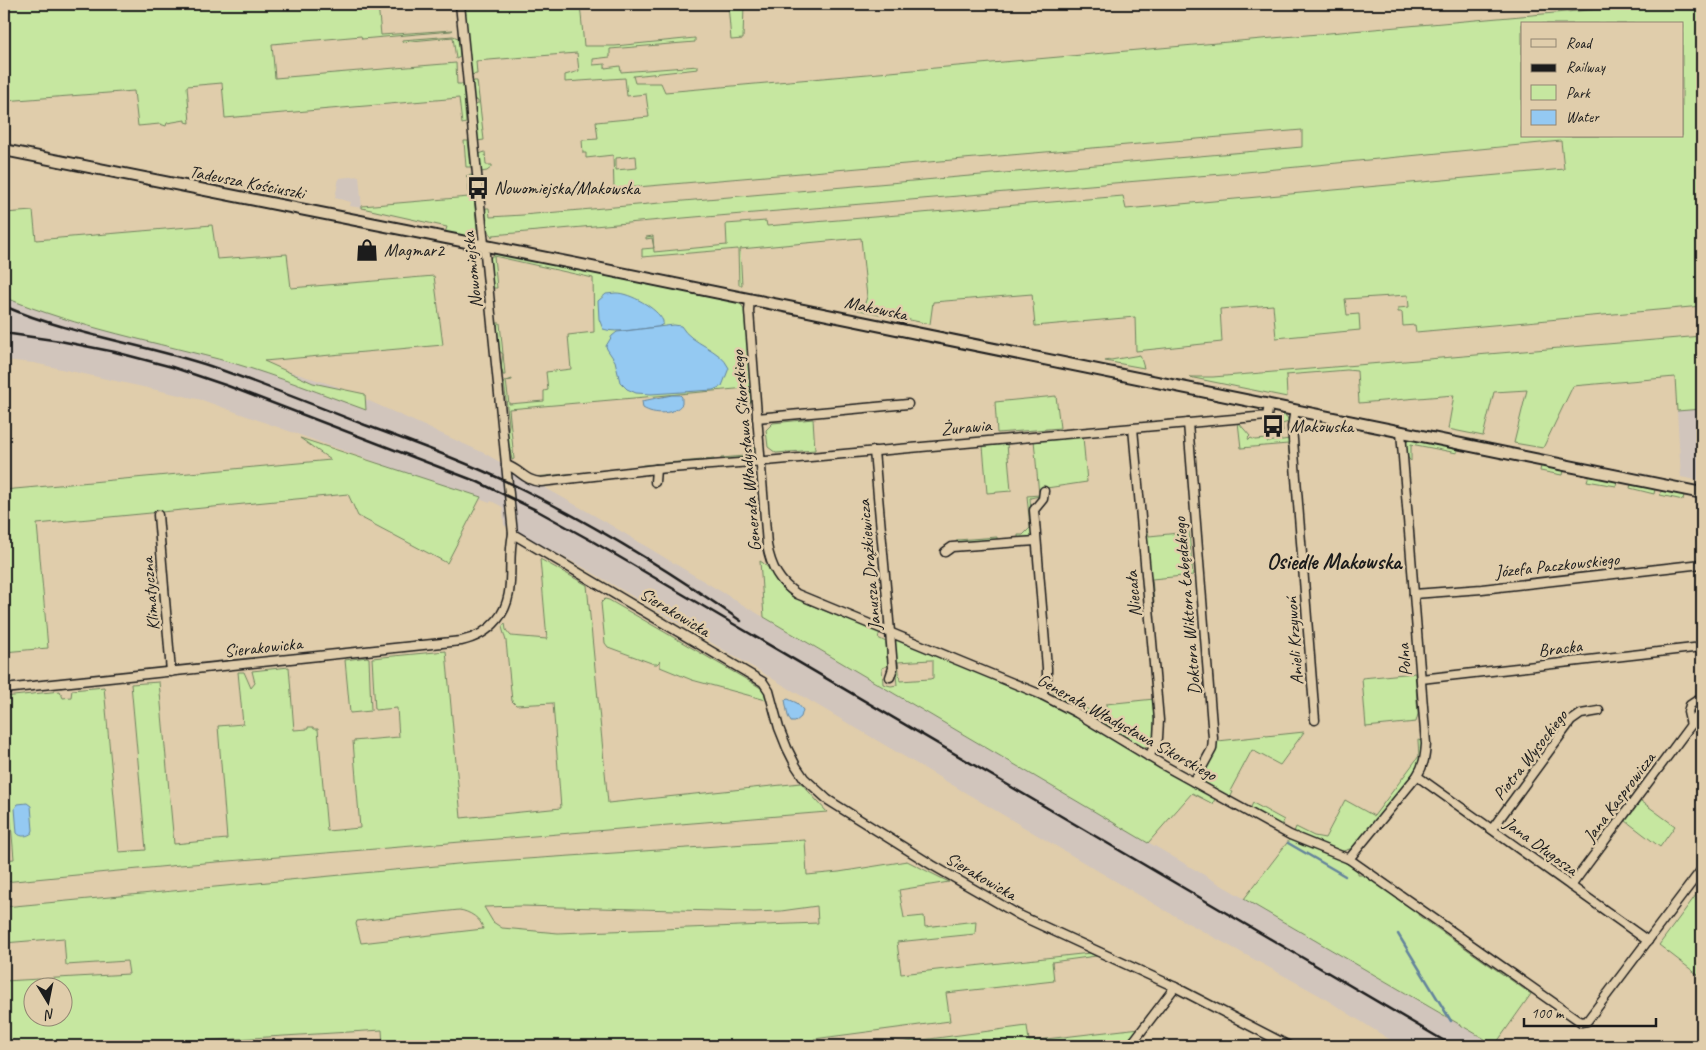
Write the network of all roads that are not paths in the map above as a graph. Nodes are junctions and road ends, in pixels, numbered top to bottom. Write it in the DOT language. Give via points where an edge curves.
graph roads {
  1 [pos="460,4"];
  2 [pos="4,150"];
  3 [pos="484,246"];
  4 [pos="750,299"];
  5 [pos="908,404"];
  6 [pos="1269,405"];
  7 [pos="1295,410"];
  8 [pos="757,418"];
  9 [pos="1188,423"];
  10 [pos="1133,428"];
  11 [pos="1401,432"];
  12 [pos="874,451"];
  13 [pos="760,461"];
  14 [pos="506,465"];
  15 [pos="656,469"];
  16 [pos="655,482"];
  17 [pos="1044,490"];
  18 [pos="1702,493"];
  19 [pos="158,515"];
  20 [pos="512,534"];
  21 [pos="1036,540"];
  22 [pos="945,552"];
  23 [pos="1702,564"];
  24 [pos="1414,594"];
  25 [pos="890,632"];
  26 [pos="1702,647"];
  27 [pos="171,672"];
  28 [pos="890,677"];
  29 [pos="1421,679"];
  30 [pos="4,689"];
  31 [pos="1042,695"];
  32 [pos="1702,701"];
  33 [pos="1702,710"];
  34 [pos="1599,711"];
  35 [pos="1315,720"];
  36 [pos="1691,725"];
  37 [pos="1149,756"];
  38 [pos="1416,776"];
  39 [pos="1194,782"];
  40 [pos="1492,829"];
  41 [pos="1349,859"];
  42 [pos="1702,869"];
  43 [pos="1571,886"];
  44 [pos="1648,941"];
  45 [pos="1175,987"];
  46 [pos="1130,1046"];
  47 [pos="1289,1046"];
  1 -- 3 [label="street, Nowomiejska"];
  2 -- 3 [label="street, Tadeusza Kościuszki"];
  3 -- 4 [label="street, Makowska"];
  3 -- 14 [label="street, Nowomiejska"];
  4 -- 6 [label="street, Makowska"];
  4 -- 8 [label="street, Generała Władysława Sikorskiego"];
  5 -- 8 [label="street"];
  6 -- 7 [label="street, Makowska"];
  6 -- 9 [label="street, Żurawia" via="1267,416"];
  7 -- 11 [label="street, Makowska"];
  7 -- 35 [label="street, Anieli Krzywoń" via="1292,427"];
  8 -- 13 [label="street, Generała Władysława Sikorskiego"];
  9 -- 10 [label="street, Żurawia"];
  9 -- 39 [label="street, Doktora Wiktora Łabędzkiego" via="1213,738 1212,749"];
  10 -- 12 [label="street, Żurawia"];
  10 -- 37 [label="street, Niecała" via="1159,720 1158,738"];
  11 -- 18 [label="street, Makowska"];
  11 -- 24 [label="street, Polna"];
  12 -- 13 [label="street, Żurawia"];
  12 -- 25 [label="street, Janusza Drążkiewicza"];
  13 -- 15 [label="street, Żurawia"];
  13 -- 25 [label="street, Generała Władysława Sikorskiego" via="767,545 772,566 780,580 797,594"];
  14 -- 15 [label="street, Żurawia" via="537,482"];
  14 -- 20 [label="street, Nowomiejska"];
  15 -- 16 [label="street"];
  17 -- 21 [label="street" via="1043,499 1034,510"];
  19 -- 27 [label="street, Klimatyczna"];
  20 -- 27 [label="street, Sierakowicka" via="508,600 495,622 473,638"];
  20 -- 45 [label="street, Sierakowicka" via="763,682 796,766 828,800 1019,915"];
  21 -- 22 [label="street" via="952,547"];
  21 -- 31 [label="street" via="1047,668"];
  23 -- 24 [label="street, Józefa Paczkowskiego"];
  24 -- 29 [label="street, Polna"];
  25 -- 28 [label="street, Janusza Drążkiewicza" via="893,668"];
  25 -- 31 [label="street, Generała Władysława Sikorskiego"];
  26 -- 29 [label="street, Bracka"];
  27 -- 30 [label="street, Sierakowicka"];
  29 -- 38 [label="street, Polna" via="1426,744 1424,764"];
  31 -- 37 [label="street, Generała Władysława Sikorskiego"];
  32 -- 36 [label="street, Jana Kasprowicza" via="1690,705"];
  33 -- 36 [label="street, Jana Kasprowicza"];
  34 -- 40 [label="street, Piotra Wysockiego" via="1579,715 1569,724"];
  36 -- 43 [label="street, Jana Kasprowicza"];
  37 -- 39 [label="street, Generała Władysława Sikorskiego"];
  38 -- 40 [label="street, Jana Długosza"];
  38 -- 41 [label="street, Polna"];
  39 -- 41 [label="street, Generała Władysława Sikorskiego" via="1299,839"];
  40 -- 43 [label="street, Jana Długosza"];
  41 -- 44 [label="street, Generała Władysława Sikorskiego" via="1580,1022 1587,1020"];
  42 -- 44 [label="street"];
  43 -- 44 [label="street, Jana Długosza"];
  45 -- 46 [label="street"];
  45 -- 47 [label="street, Sierakowicka"];
}
